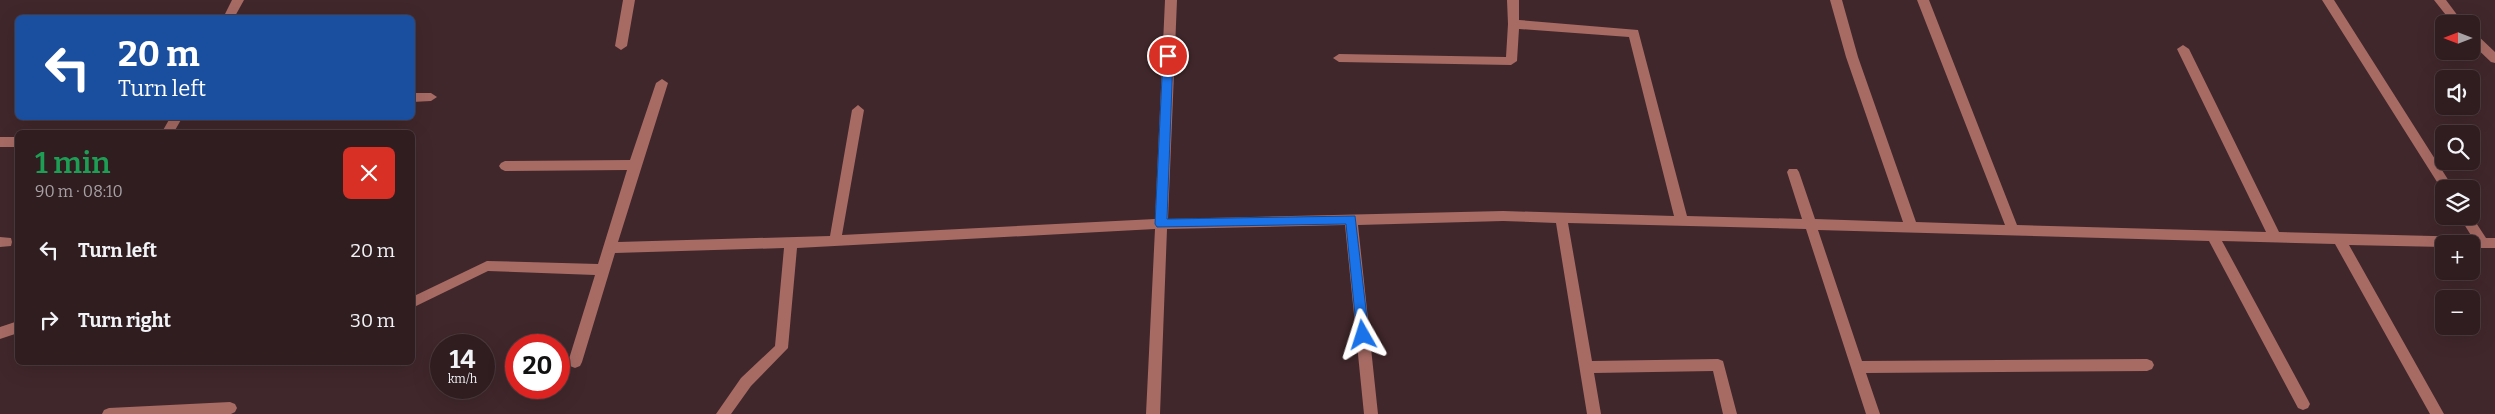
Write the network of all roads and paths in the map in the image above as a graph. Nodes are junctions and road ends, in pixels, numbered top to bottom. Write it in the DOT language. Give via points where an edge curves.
graph roads {
  1 [pos="238,0"];
  2 [pos="628,0"];
  3 [pos="1171,0"];
  4 [pos="1513,0"];
  5 [pos="1836,0"];
  6 [pos="1923,0"];
  7 [pos="2328,0"];
  8 [pos="2440,0"];
  9 [pos="230,15"];
  10 [pos="2452,15"];
  11 [pos="1514,24"];
  12 [pos="2480,45"];
  13 [pos="621,46"];
  14 [pos="2183,49"];
  15 [pos="1339,58"];
  16 [pos="2495,59"];
  17 [pos="662,83"];
  18 [pos="432,97"];
  19 [pos="415,98"];
  20 [pos="858,110"];
  21 [pos="0,142"];
  22 [pos="15,142"];
  23 [pos="505,166"];
  24 [pos="635,166"];
  25 [pos="1793,172"];
  26 [pos="2442,180"];
  27 [pos="1561,217"];
  28 [pos="1351,219"];
  29 [pos="1682,221"];
  30 [pos="1161,224"];
  31 [pos="1810,224"];
  32 [pos="2473,225"];
  33 [pos="1911,227"];
  34 [pos="2013,230"];
  35 [pos="2213,236"];
  36 [pos="2275,237"];
  37 [pos="2339,239"];
  38 [pos="834,241"];
  39 [pos="791,243"];
  40 [pos="2489,243"];
  41 [pos="609,248"];
  42 [pos="603,270"];
  43 [pos="415,302"];
  44 [pos="15,328"];
  45 [pos="0,333"];
  46 [pos="575,362"];
  47 [pos="2147,366"];
  48 [pos="1586,367"];
  49 [pos="1858,367"];
  50 [pos="2303,404"];
  51 [pos="230,408"];
  52 [pos="109,414"];
  53 [pos="723,414"];
  54 [pos="1152,414"];
  55 [pos="1371,414"];
  56 [pos="1594,414"];
  57 [pos="1730,414"];
  58 [pos="1874,414"];
  59 [pos="2437,414"];
  1 -- 9 [label="street"];
  2 -- 13 [label="street"];
  3 -- 30 [label="street"];
  4 -- 11 [label="street"];
  5 -- 33 [label="street" via="1852,57"];
  6 -- 34 [label="street"];
  7 -- 26 [label="street"];
  8 -- 10 [label="street"];
  11 -- 15 [label="street" via="1511,61"];
  11 -- 29 [label="street" via="1634,33"];
  12 -- 16 [label="street"];
  14 -- 36 [label="street"];
  17 -- 24 [label="street"];
  18 -- 19 [label="street"];
  20 -- 38 [label="street"];
  21 -- 22 [label="street"];
  23 -- 24 [label="street"];
  24 -- 41 [label="street"];
  25 -- 31 [label="street"];
  27 -- 28 [label="street"];
  27 -- 29 [label="street"];
  27 -- 48 [label="street"];
  28 -- 30 [label="street"];
  28 -- 55 [label="street"];
  29 -- 31 [label="street"];
  30 -- 38 [label="street"];
  30 -- 54 [label="street"];
  31 -- 33 [label="street"];
  31 -- 49 [label="street"];
  32 -- 40 [label="street"];
  33 -- 34 [label="street"];
  34 -- 35 [label="street"];
  35 -- 36 [label="street"];
  35 -- 50 [label="street"];
  36 -- 37 [label="street"];
  37 -- 40 [label="street"];
  37 -- 59 [label="street"];
  38 -- 39 [label="street"];
  39 -- 41 [label="street"];
  39 -- 53 [label="street" via="781,348 746,382"];
  41 -- 42 [label="street"];
  42 -- 43 [label="street" via="487,266"];
  42 -- 46 [label="street"];
  44 -- 45 [label="street"];
  47 -- 49 [label="street"];
  48 -- 56 [label="street"];
  48 -- 57 [label="street" via="1718,366"];
  49 -- 58 [label="street"];
  51 -- 52 [label="street"];
}
